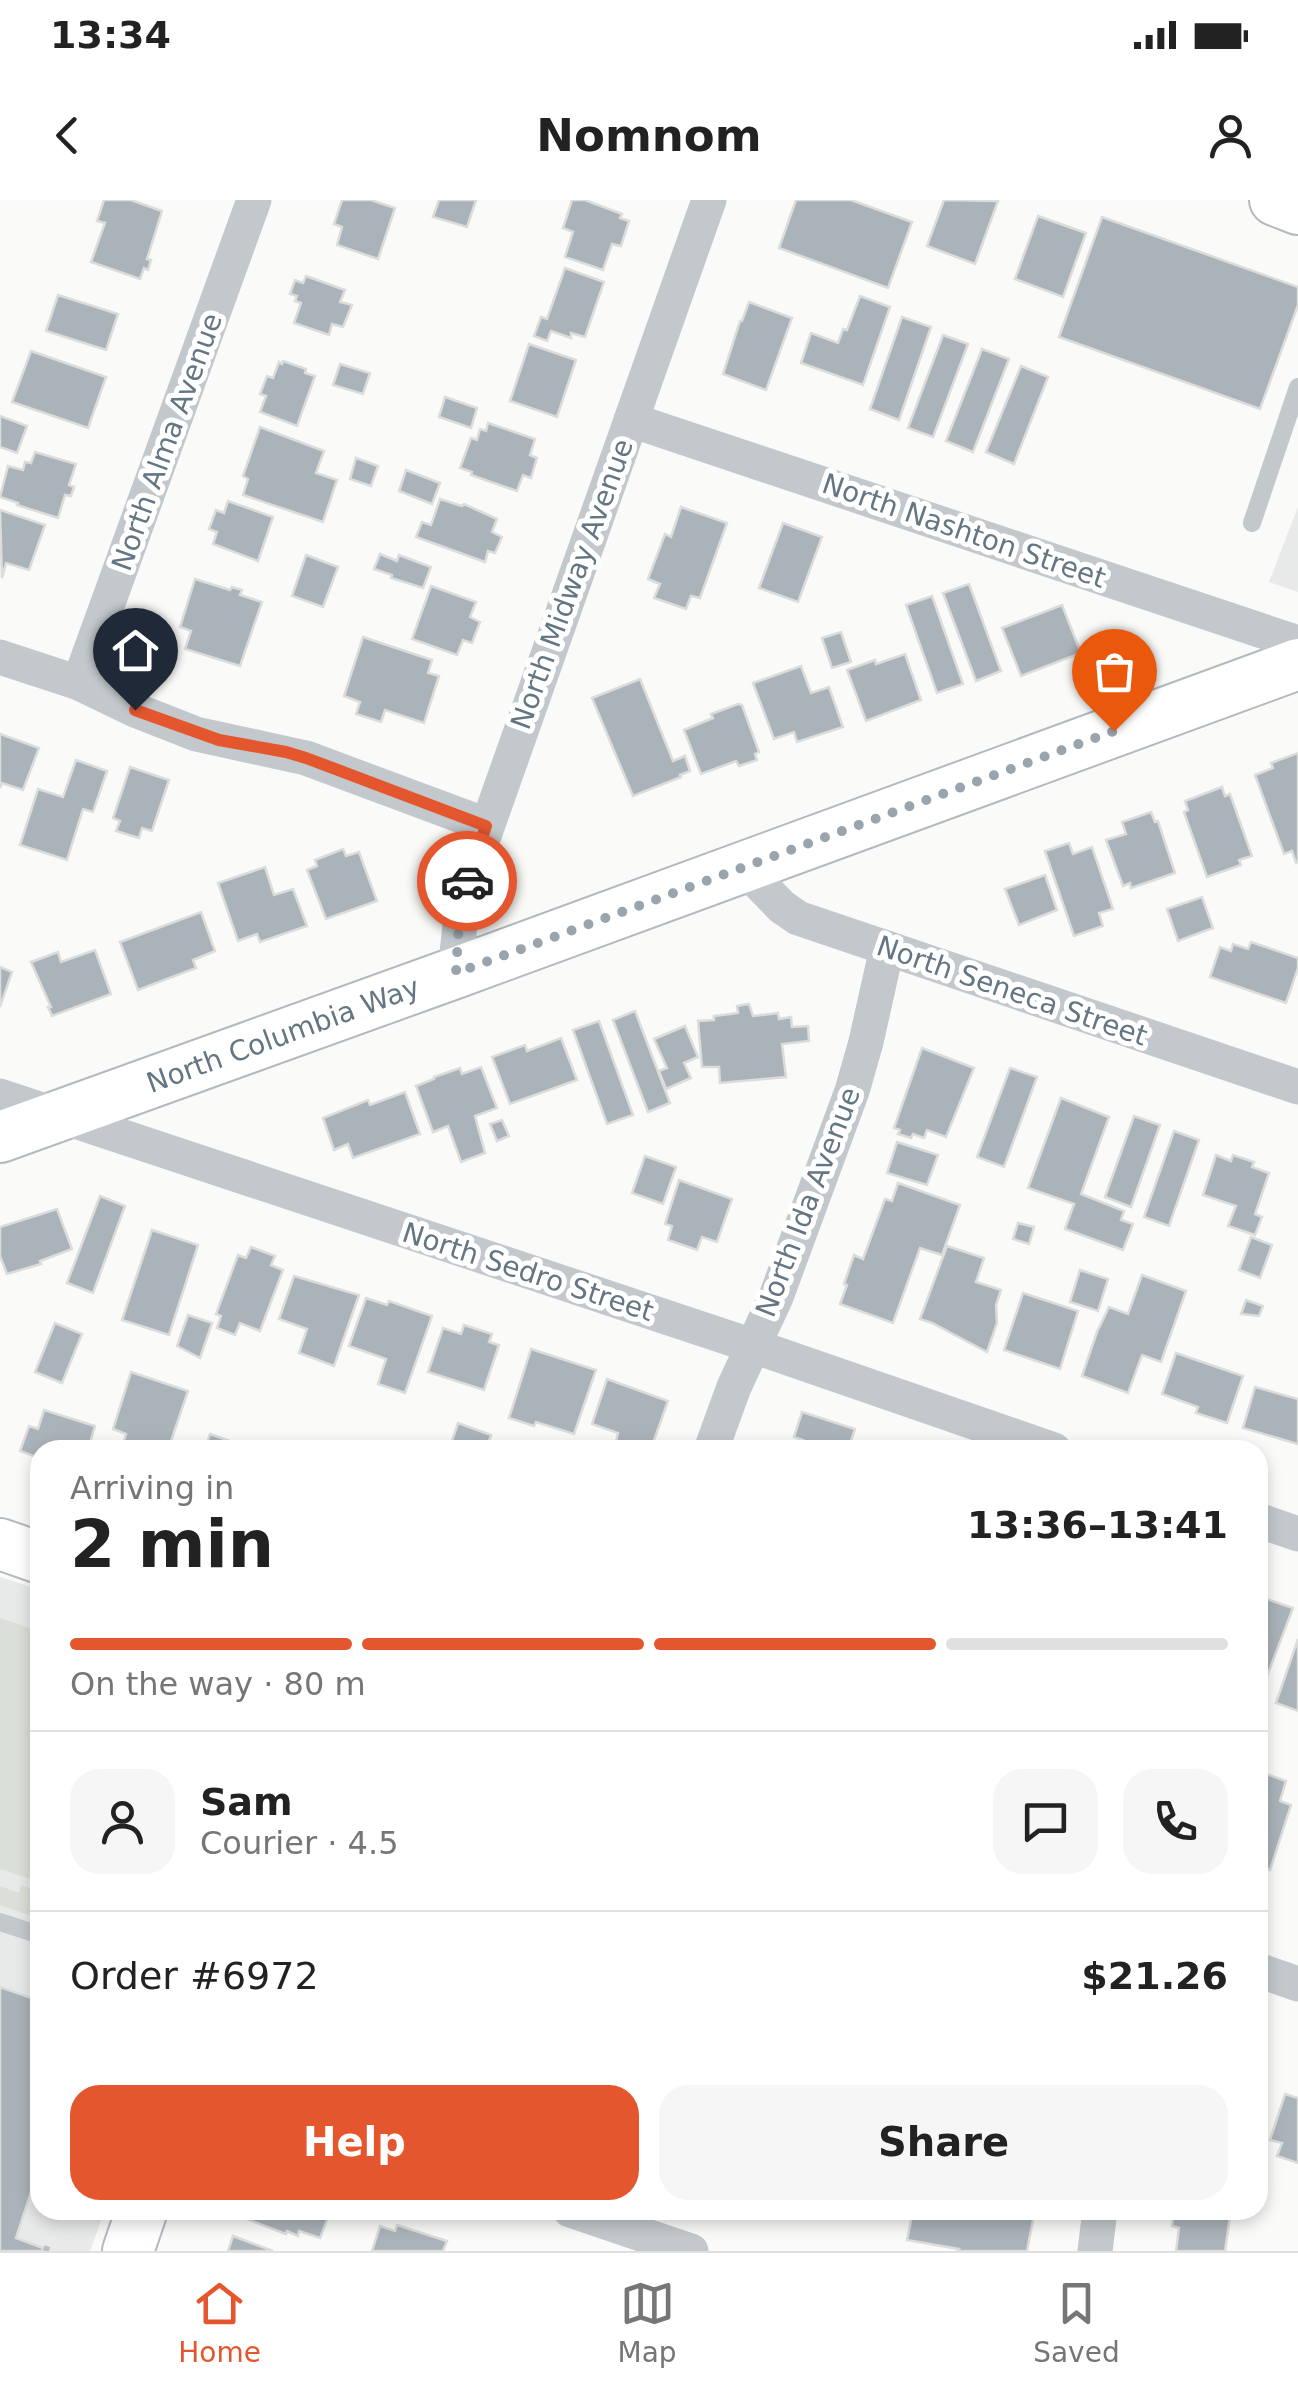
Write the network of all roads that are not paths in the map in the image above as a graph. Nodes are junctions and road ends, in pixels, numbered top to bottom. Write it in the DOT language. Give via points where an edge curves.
graph roads {
  1 [pos="254,200"];
  2 [pos="709,200"];
  3 [pos="1275,200"];
  4 [pos="1298,208"];
  5 [pos="1298,386"];
  6 [pos="631,420"];
  7 [pos="1252,523"];
  8 [pos="1298,643"];
  9 [pos="0,657"];
  10 [pos="1298,664"];
  11 [pos="79,683"];
  12 [pos="486,826"];
  13 [pos="743,867"];
  14 [pos="887,948"];
  15 [pos="456,973"];
  16 [pos="1298,1087"];
  17 [pos="0,1096"];
  18 [pos="59,1116"];
  19 [pos="0,1138"];
  20 [pos="753,1346"];
  21 [pos="715,1440"];
  22 [pos="1025,1440"];
  23 [pos="1268,1524"];
  24 [pos="1298,1534"];
  25 [pos="0,1544"];
  26 [pos="30,1554"];
  27 [pos="0,1922"];
  28 [pos="30,1932"];
  29 [pos="1268,1974"];
  30 [pos="1298,1984"];
  31 [pos="139,2220"];
  32 [pos="600,2220"];
  33 [pos="1099,2220"];
  34 [pos="128,2251"];
  35 [pos="691,2251"];
  36 [pos="1095,2251"];
  1 -- 11 [label="street, North Alma Avenue"];
  2 -- 6 [label="street, North Midway Avenue"];
  3 -- 4 [label="street"];
  5 -- 7 [label="lane"];
  6 -- 8 [label="street, North Nashton Street"];
  6 -- 12 [label="street, North Midway Avenue"];
  9 -- 11 [label="street"];
  10 -- 13 [label="street, North Columbia Way"];
  11 -- 12 [label="street" via="196,734 306,758"];
  12 -- 15 [label="street, North Midway Avenue" via="463,895"];
  13 -- 14 [label="street, North Seneca Street" via="798,918"];
  13 -- 15 [label="street, North Columbia Way"];
  14 -- 16 [label="street, North Seneca Street"];
  14 -- 20 [label="street, North Ida Avenue" via="852,1091"];
  15 -- 18 [label="street, North Columbia Way"];
  17 -- 18 [label="street, North Sedro Street"];
  18 -- 19 [label="street, North Columbia Way"];
  18 -- 20 [label="street, North Sedro Street"];
  20 -- 21 [label="street, North Ida Avenue"];
  20 -- 22 [label="street, North Sedro Street"];
  23 -- 24 [label="street"];
  25 -- 26 [label="street"];
  27 -- 28 [label="lane"];
  29 -- 30 [label="street"];
  31 -- 34 [label="street"];
  32 -- 35 [label="street"];
  33 -- 36 [label="street"];
}
